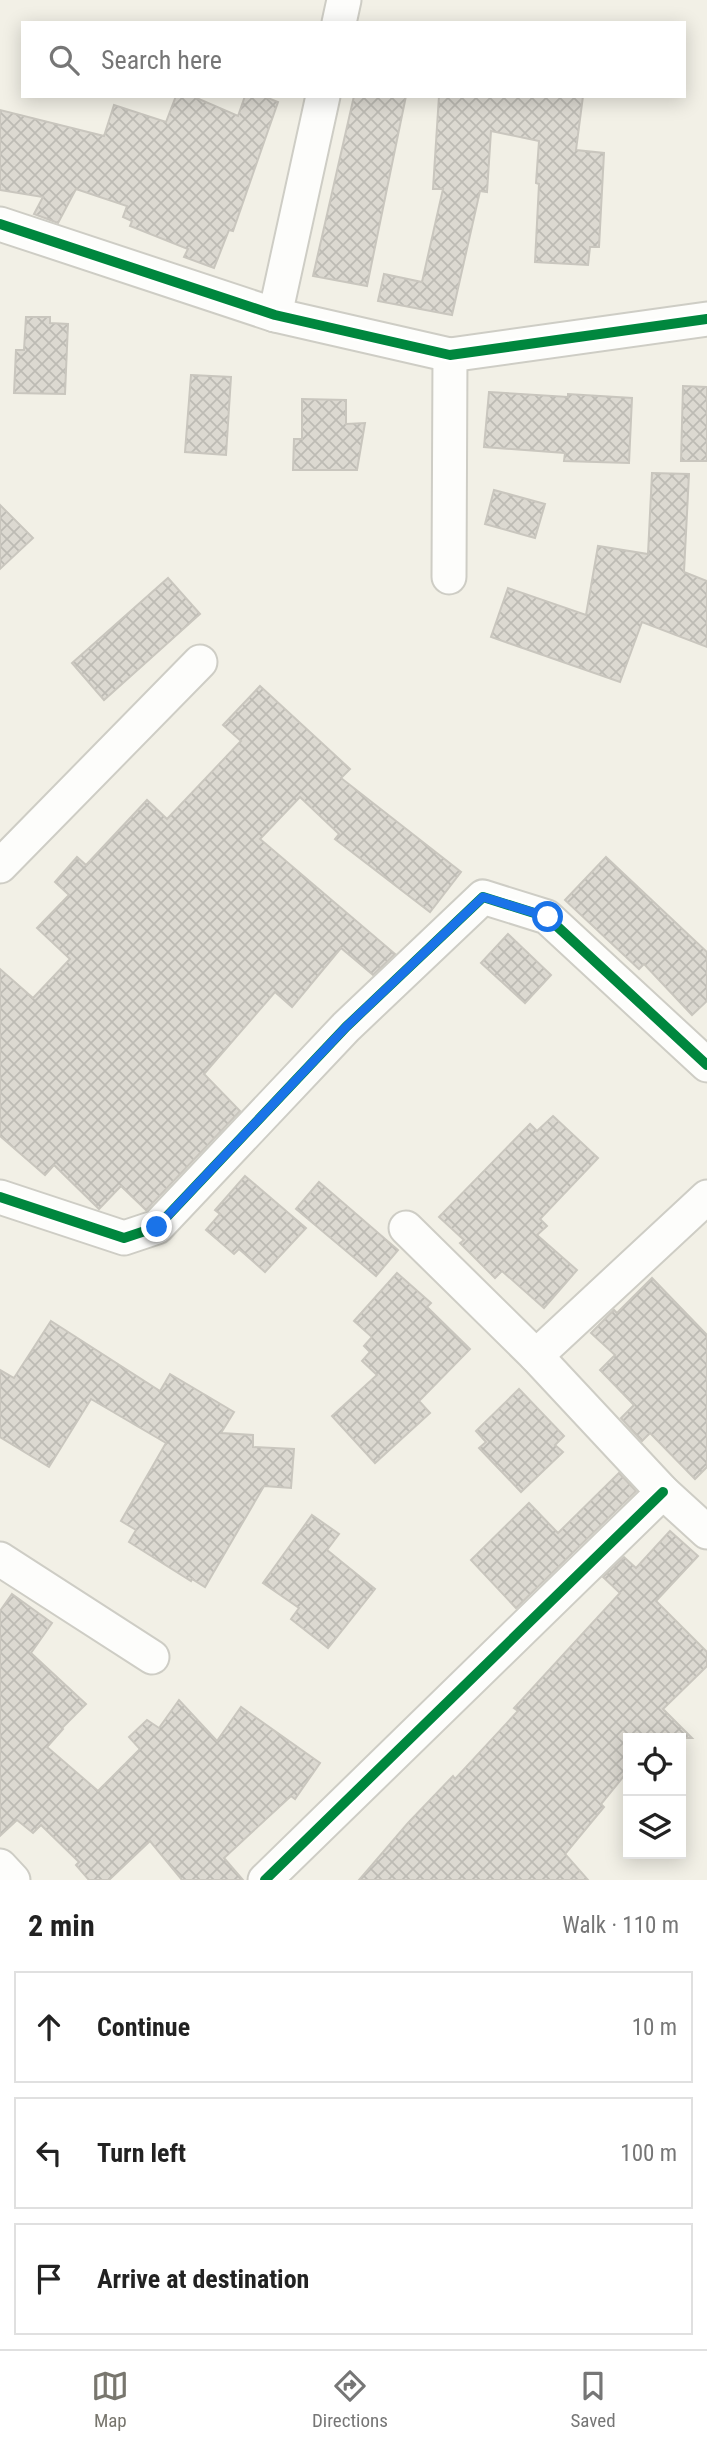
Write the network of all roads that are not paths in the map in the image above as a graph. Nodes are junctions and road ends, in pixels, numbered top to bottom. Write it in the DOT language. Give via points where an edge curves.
graph roads {
  1 [pos="344,0"];
  2 [pos="339,21"];
  3 [pos="323,98"];
  4 [pos="0,224"];
  5 [pos="275,315"];
  6 [pos="707,319"];
  7 [pos="450,355"];
  8 [pos="449,577"];
  9 [pos="200,662"];
  10 [pos="0,866"];
  11 [pos="707,1065"];
  12 [pos="0,1197"];
  13 [pos="707,1197"];
  14 [pos="406,1227"];
  15 [pos="536,1356"];
  16 [pos="663,1492"];
  17 [pos="707,1532"];
  18 [pos="0,1559"];
  19 [pos="152,1657"];
  20 [pos="0,1866"];
  21 [pos="13,1880"];
  22 [pos="265,1880"];
  1 -- 2 [label="street"];
  3 -- 5 [label="street"];
  4 -- 5 [label="street"];
  5 -- 7 [label="street"];
  6 -- 7 [label="street"];
  7 -- 8 [label="street"];
  9 -- 10 [label="street"];
  11 -- 12 [label="street" via="548,917 483,897 346,1027 157,1227 124,1238"];
  13 -- 15 [label="street"];
  14 -- 15 [label="street"];
  15 -- 16 [label="street"];
  16 -- 17 [label="street"];
  16 -- 22 [label="street"];
  18 -- 19 [label="street"];
  20 -- 21 [label="street"];
}
